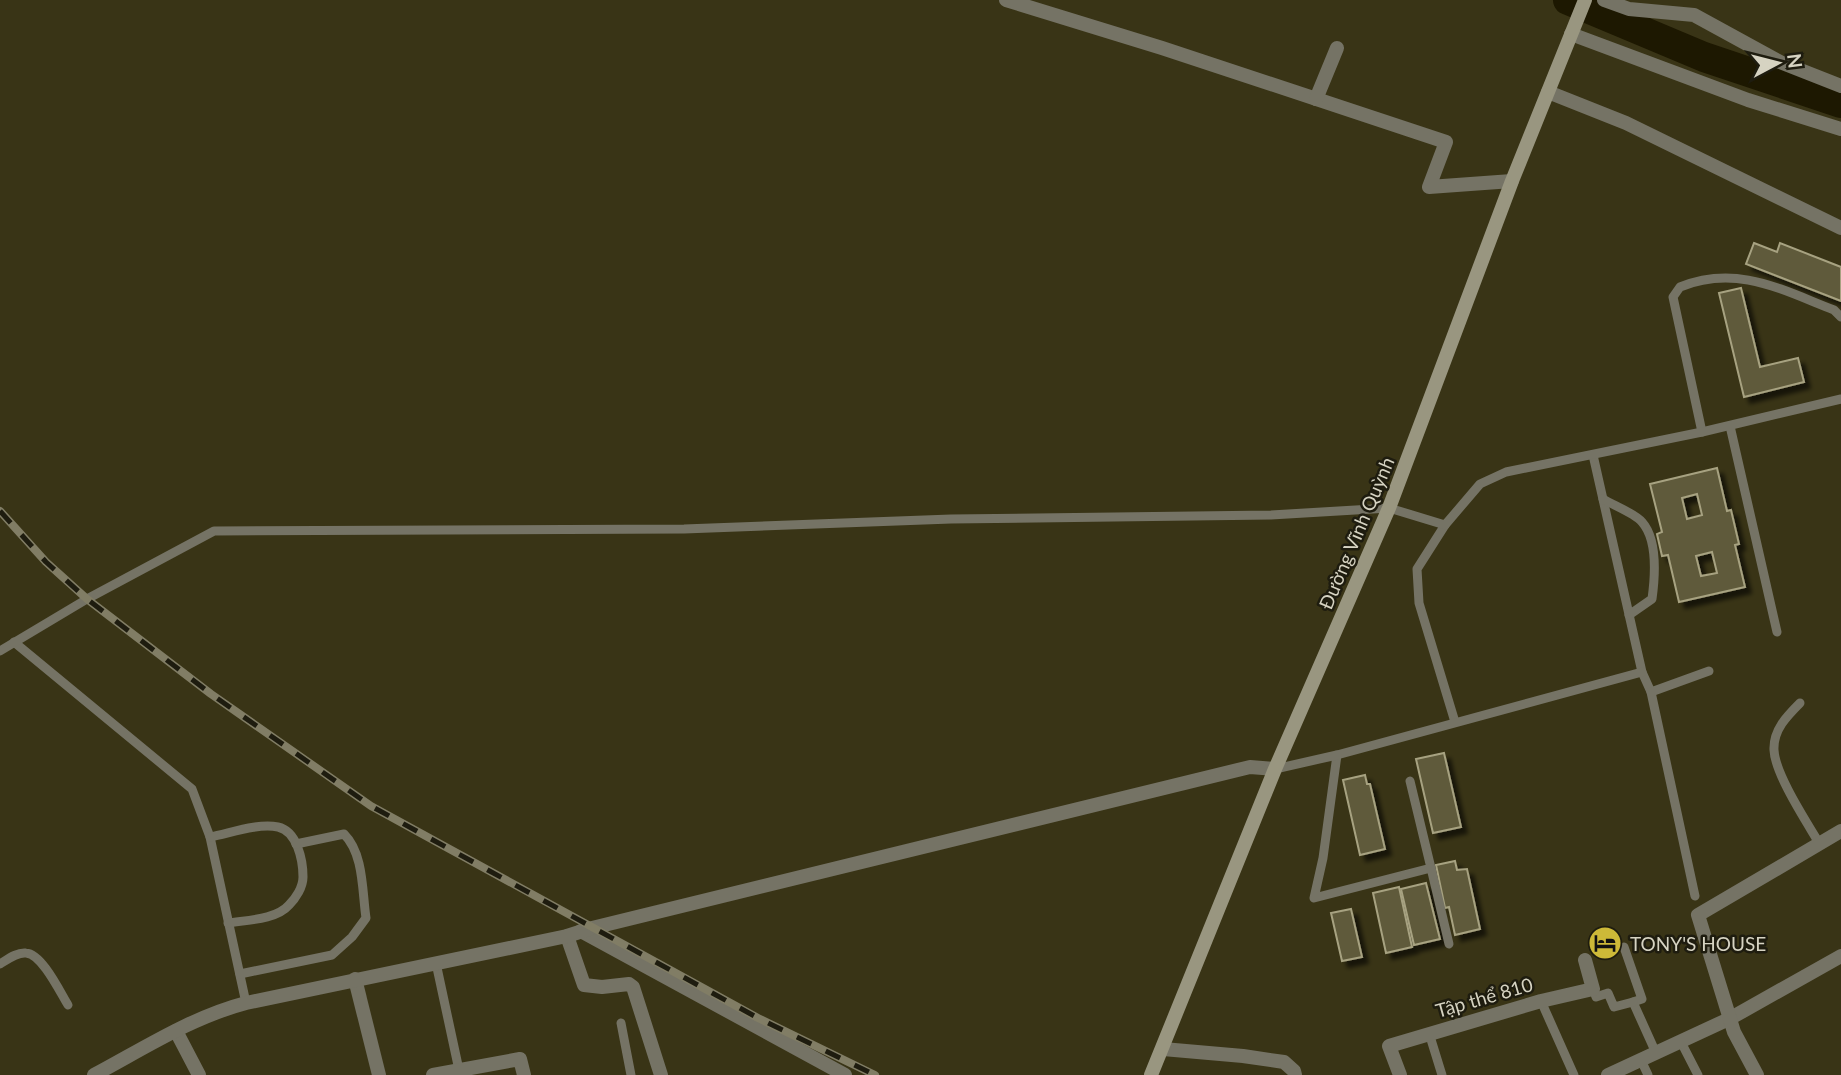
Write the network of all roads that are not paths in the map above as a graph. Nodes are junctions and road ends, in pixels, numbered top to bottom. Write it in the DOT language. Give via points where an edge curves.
graph roads {
  1 [pos="1006,0"];
  2 [pos="1585,0"];
  3 [pos="1604,0"];
  4 [pos="1572,30"];
  5 [pos="1337,48"];
  6 [pos="1841,86"];
  7 [pos="1548,92"];
  8 [pos="1316,99"];
  9 [pos="1841,129"];
  10 [pos="1512,181"];
  11 [pos="1841,228"];
  12 [pos="1841,317"];
  13 [pos="1841,399"];
  14 [pos="1730,426"];
  15 [pos="1702,432"];
  16 [pos="1593,455"];
  17 [pos="1603,499"];
  18 [pos="1390,508"];
  19 [pos="1445,525"];
  20 [pos="1629,615"];
  21 [pos="1777,632"];
  22 [pos="14,642"];
  23 [pos="0,651"];
  24 [pos="1709,671"];
  25 [pos="1642,672"];
  26 [pos="1651,692"];
  27 [pos="1800,703"];
  28 [pos="1455,722"];
  29 [pos="1337,755"];
  30 [pos="1275,769"];
  31 [pos="1410,781"];
  32 [pos="1841,831"];
  33 [pos="210,837"];
  34 [pos="1819,843"];
  35 [pos="296,844"];
  36 [pos="1431,868"];
  37 [pos="1695,896"];
  38 [pos="228,923"];
  39 [pos="574,934"];
  40 [pos="1450,944"];
  41 [pos="1624,947"];
  42 [pos="1841,956"];
  43 [pos="1585,960"];
  44 [pos="436,963"];
  45 [pos="0,964"];
  46 [pos="240,974"];
  47 [pos="355,979"];
  48 [pos="1593,989"];
  49 [pos="1541,1001"];
  50 [pos="1633,1002"];
  51 [pos="246,1003"];
  52 [pos="68,1005"];
  53 [pos="1729,1019"];
  54 [pos="621,1023"];
  55 [pos="176,1031"];
  56 [pos="1429,1033"];
  57 [pos="1681,1042"];
  58 [pos="1163,1049"];
  59 [pos="1657,1053"];
  60 [pos="1641,1060"];
  61 [pos="459,1070"];
  62 [pos="94,1075"];
  63 [pos="199,1075"];
  64 [pos="379,1075"];
  65 [pos="436,1075"];
  66 [pos="524,1075"];
  67 [pos="631,1075"];
  68 [pos="661,1075"];
  69 [pos="845,1075"];
  70 [pos="1151,1075"];
  71 [pos="1295,1075"];
  72 [pos="1400,1075"];
  73 [pos="1442,1075"];
  74 [pos="1574,1075"];
  75 [pos="1608,1075"];
  76 [pos="1648,1075"];
  77 [pos="1698,1075"];
  78 [pos="1758,1075"];
  1 -- 8 [label="street"];
  2 -- 4 [label="street, Đường Vĩnh Quỳnh"];
  3 -- 6 [label="street" via="1629,9 1694,16 1772,59"];
  4 -- 7 [label="street, Đường Vĩnh Quỳnh"];
  4 -- 9 [label="street" via="1748,100"];
  5 -- 8 [label="street"];
  7 -- 10 [label="street, Đường Vĩnh Quỳnh"];
  7 -- 11 [label="street" via="1626,123"];
  8 -- 10 [label="street" via="1446,142 1429,187"];
  10 -- 18 [label="street, Đường Vĩnh Quỳnh"];
  12 -- 15 [label="lane" via="1834,310 1765,283 1740,278 1714,276 1680,286 1673,297"];
  13 -- 14 [label="lane"];
  14 -- 15 [label="lane"];
  14 -- 21 [label="lane"];
  15 -- 16 [label="lane"];
  16 -- 17 [label="lane"];
  16 -- 19 [label="lane" via="1506,472 1489,480"];
  17 -- 20 [label="lane"];
  17 -- 20 [label="lane" via="1642,522 1652,546 1656,572 1652,599"];
  18 -- 19 [label="lane"];
  18 -- 22 [label="lane" via="1271,516 951,519 684,529 214,531"];
  18 -- 30 [label="street, Đường Vĩnh Quỳnh"];
  19 -- 28 [label="lane" via="1417,569 1419,603"];
  20 -- 25 [label="lane"];
  22 -- 23 [label="lane"];
  22 -- 33 [label="lane" via="192,789"];
  24 -- 26 [label="lane"];
  25 -- 26 [label="lane"];
  25 -- 28 [label="lane"];
  26 -- 37 [label="lane"];
  27 -- 34 [label="lane" via="1778,730 1774,751"];
  28 -- 29 [label="lane"];
  29 -- 30 [label="lane"];
  29 -- 36 [label="lane" via="1314,898"];
  30 -- 39 [label="street" via="1250,767"];
  30 -- 58 [label="street, Đường Vĩnh Quỳnh"];
  31 -- 36 [label="lane"];
  32 -- 34 [label="street"];
  33 -- 35 [label="lane" via="267,826 290,832"];
  33 -- 38 [label="lane"];
  34 -- 53 [label="street" via="1698,915"];
  35 -- 38 [label="lane" via="303,878 289,906"];
  35 -- 46 [label="lane" via="344,834 349,839 359,866 366,918 332,955"];
  36 -- 40 [label="lane"];
  38 -- 46 [label="lane"];
  39 -- 44 [label="street"];
  39 -- 68 [label="street" via="584,985 633,987"];
  39 -- 69 [label="street"];
  41 -- 50 [label="lane" via="1642,999"];
  42 -- 53 [label="street"];
  43 -- 48 [label="street"];
  44 -- 47 [label="street"];
  44 -- 61 [label="lane"];
  45 -- 52 [label="lane" via="18,954 38,957"];
  46 -- 51 [label="lane"];
  47 -- 51 [label="street"];
  47 -- 64 [label="street"];
  48 -- 49 [label="street, Tập thể 810"];
  48 -- 50 [label="lane" via="1595,997 1608,993 1614,1007"];
  49 -- 56 [label="street, Tập thể 810"];
  49 -- 74 [label="lane"];
  50 -- 59 [label="lane"];
  51 -- 55 [label="street"];
  53 -- 57 [label="street"];
  53 -- 78 [label="street"];
  54 -- 67 [label="lane"];
  55 -- 62 [label="street"];
  55 -- 63 [label="street"];
  56 -- 72 [label="street, Tập thể 810" via="1389,1046"];
  56 -- 73 [label="lane"];
  57 -- 59 [label="street"];
  57 -- 77 [label="lane"];
  58 -- 70 [label="street, Đường Vĩnh Quỳnh"];
  58 -- 71 [label="street" via="1284,1062"];
  59 -- 60 [label="street"];
  60 -- 75 [label="street"];
  60 -- 76 [label="lane"];
  61 -- 65 [label="street"];
  61 -- 66 [label="street" via="520,1059"];
}
